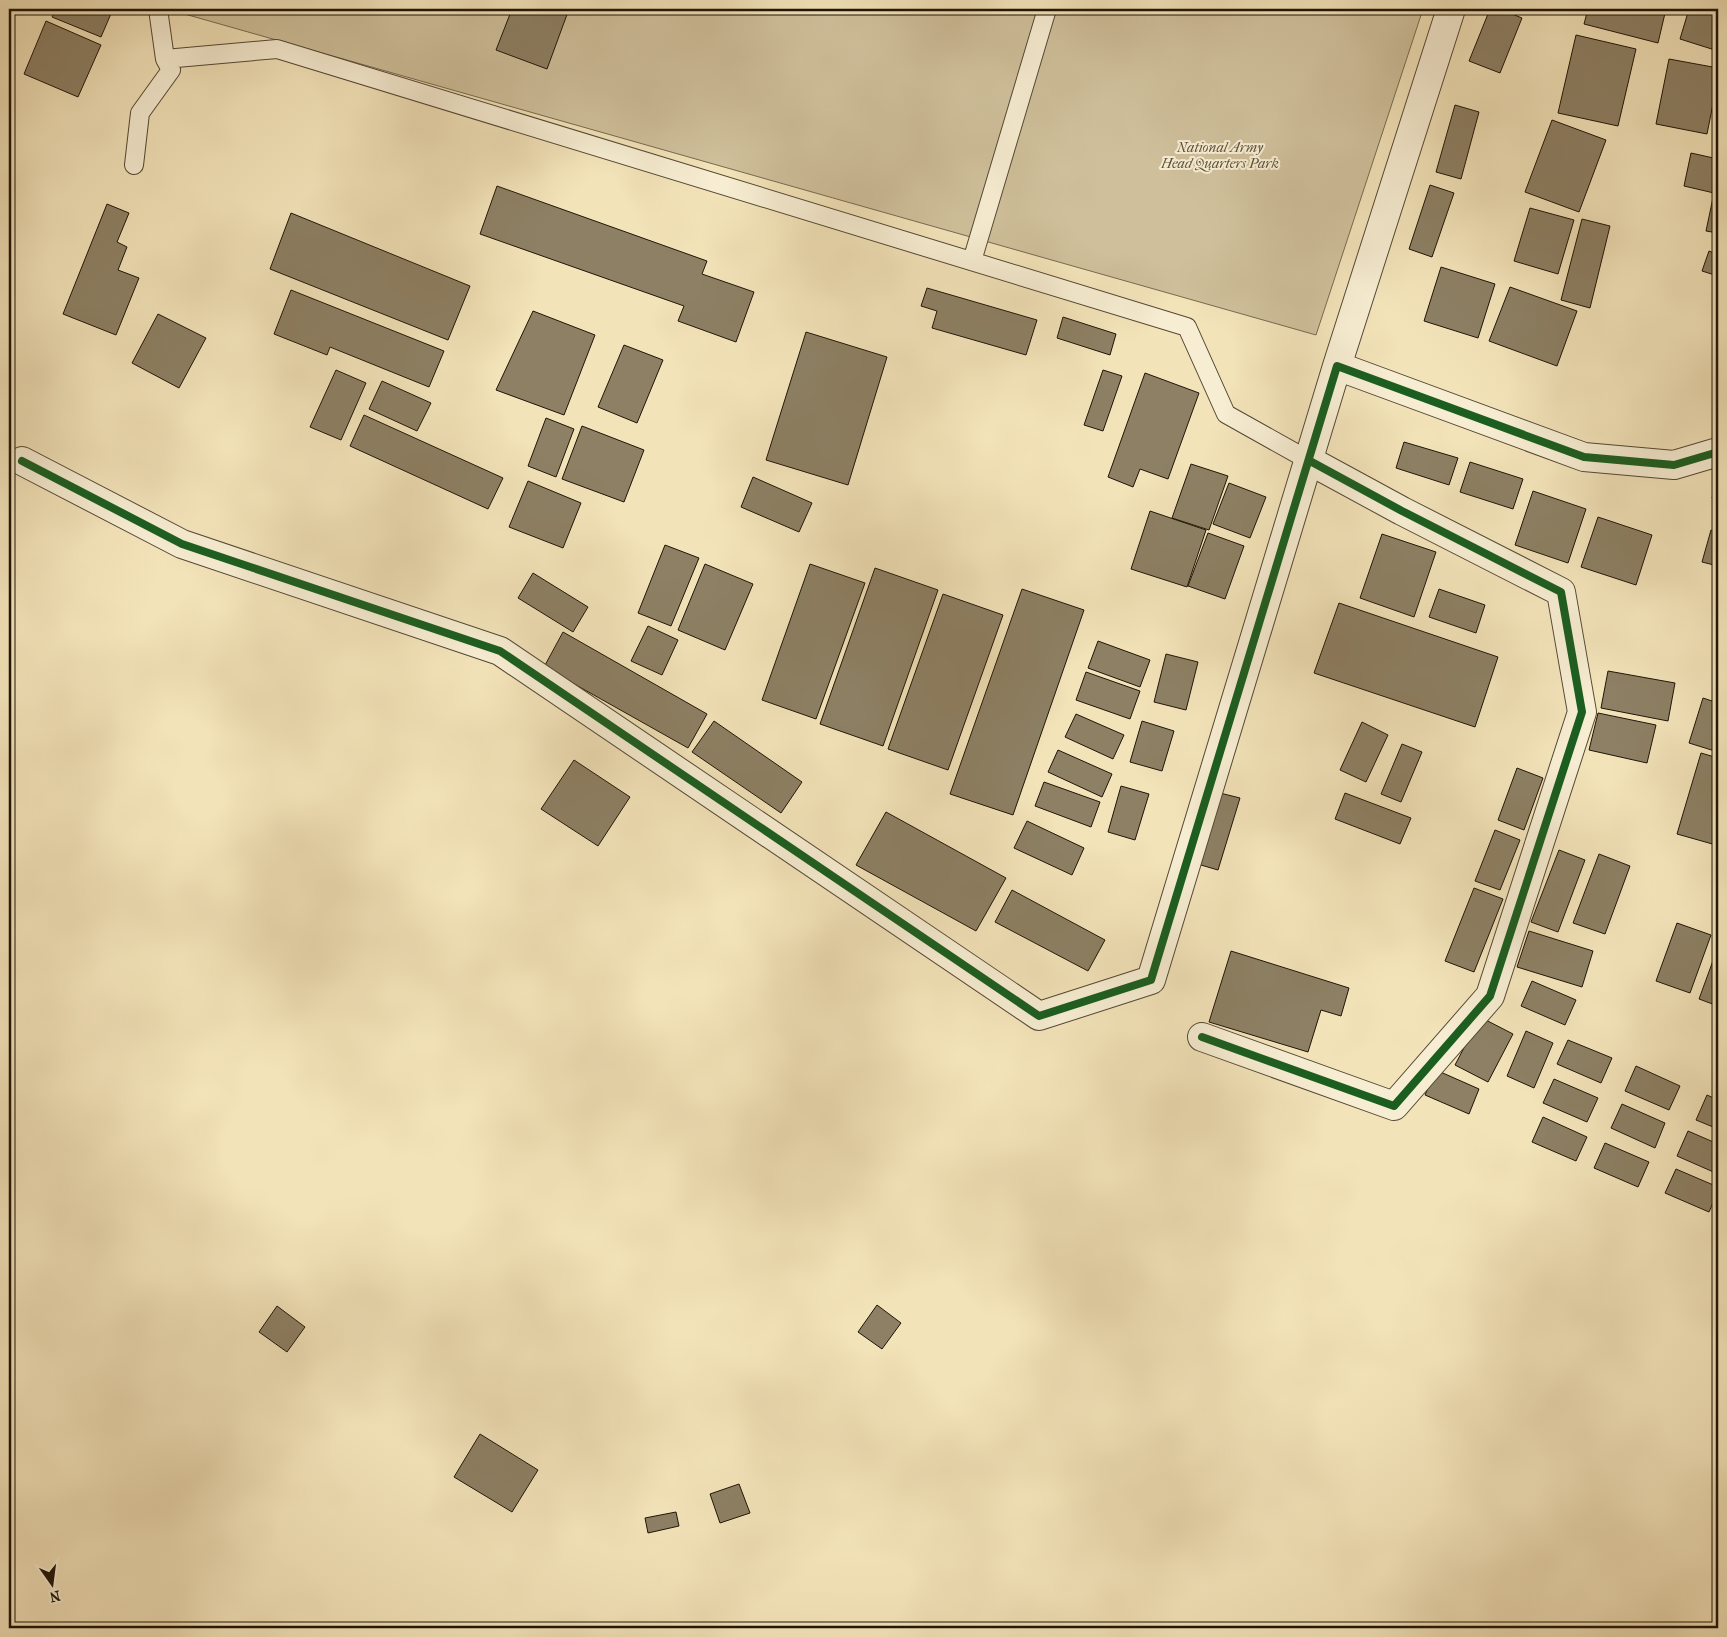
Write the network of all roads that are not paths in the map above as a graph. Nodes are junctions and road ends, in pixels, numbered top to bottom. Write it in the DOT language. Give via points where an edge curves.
graph roads {
  1 [pos="158,9"];
  2 [pos="1047,9"];
  3 [pos="1451,9"];
  4 [pos="165,59"];
  5 [pos="134,165"];
  6 [pos="972,261"];
  7 [pos="1337,366"];
  8 [pos="1718,452"];
  9 [pos="1310,461"];
  10 [pos="22,462"];
  11 [pos="1202,1037"];
  1 -- 4 [label="lane"];
  2 -- 6 [label="lane"];
  3 -- 7 [label="street"];
  4 -- 5 [label="lane" via="171,70 140,114"];
  4 -- 6 [label="lane" via="277,49"];
  6 -- 9 [label="lane" via="1188,327 1226,414"];
  7 -- 8 [label="street" via="1584,457 1674,465"];
  7 -- 9 [label="street"];
  9 -- 10 [label="street" via="1151,980 1039,1016 500,651 182,544"];
  9 -- 11 [label="street" via="1561,592 1582,712 1490,996 1394,1106"];
}
